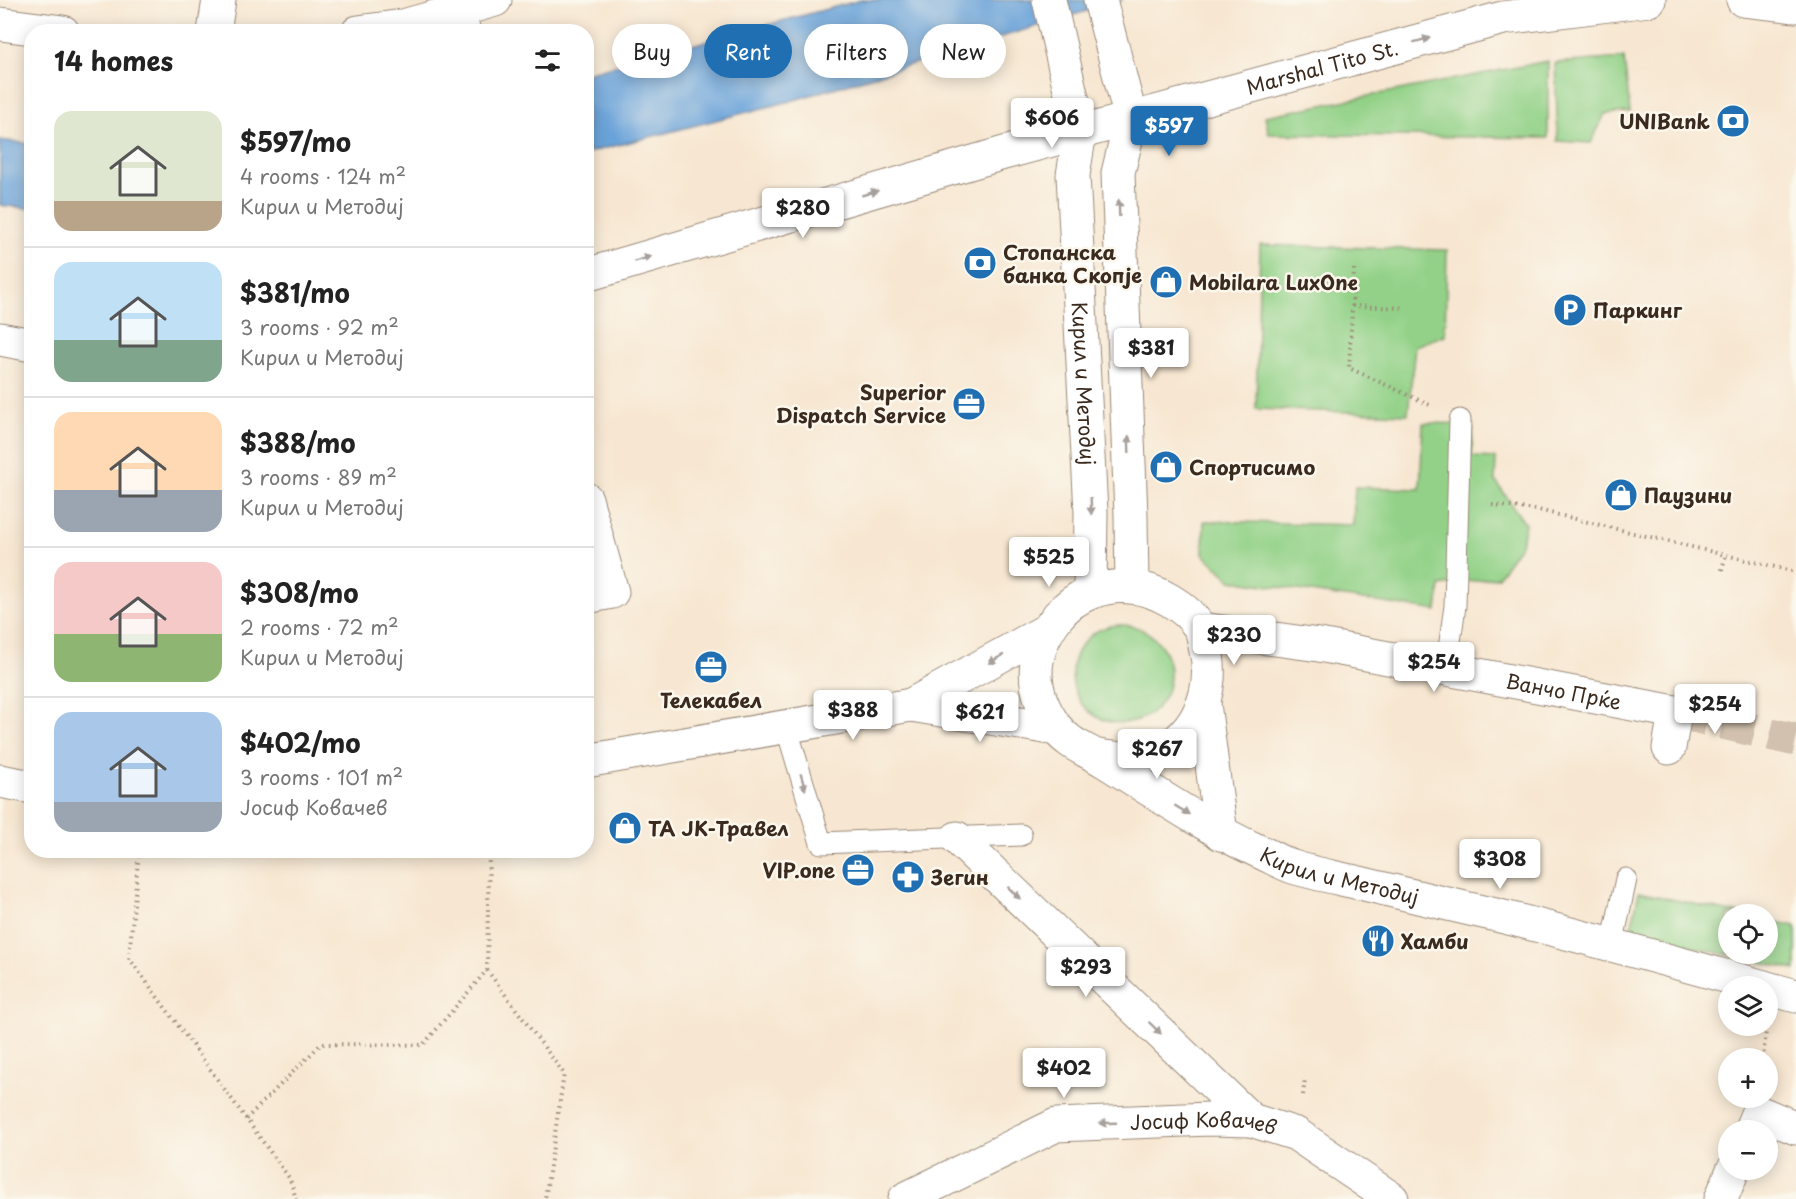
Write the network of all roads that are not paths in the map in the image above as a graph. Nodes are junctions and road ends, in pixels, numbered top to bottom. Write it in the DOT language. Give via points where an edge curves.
graph roads {
  1 [pos="219,0"];
  2 [pos="1049,0"];
  3 [pos="1100,0"];
  4 [pos="1649,0"];
  5 [pos="1743,0"];
  6 [pos="1796,6"];
  7 [pos="476,13"];
  8 [pos="0,24"];
  9 [pos="215,24"];
  10 [pos="414,24"];
  11 [pos="24,27"];
  12 [pos="1183,105"];
  13 [pos="1131,119"];
  14 [pos="1080,132"];
  15 [pos="1004,153"];
  16 [pos="1118,173"];
  17 [pos="1073,175"];
  18 [pos="594,273"];
  19 [pos="0,339"];
  20 [pos="24,344"];
  21 [pos="1461,420"];
  22 [pos="594,528"];
  23 [pos="1132,587"];
  24 [pos="1090,592"];
  25 [pos="594,595"];
  26 [pos="1201,629"];
  27 [pos="1047,630"];
  28 [pos="1446,670"];
  29 [pos="1204,704"];
  30 [pos="911,705"];
  31 [pos="786,726"];
  32 [pos="1057,729"];
  33 [pos="1677,750"];
  34 [pos="1097,756"];
  35 [pos="594,760"];
  36 [pos="0,782"];
  37 [pos="24,786"];
  38 [pos="1221,834"];
  39 [pos="1021,835"];
  40 [pos="957,838"];
  41 [pos="1626,879"];
  42 [pos="1612,945"];
  43 [pos="1726,976"];
  44 [pos="1778,991"];
  45 [pos="1796,996"];
  46 [pos="1251,1120"];
  47 [pos="1755,1120"];
  48 [pos="1777,1120"];
  49 [pos="1778,1120"];
  50 [pos="1796,1128"];
  51 [pos="1729,1180"];
  52 [pos="905,1199"];
  53 [pos="1392,1199"];
  54 [pos="1721,1199"];
  1 -- 9 [label="street"];
  2 -- 14 [label="street"];
  3 -- 13 [label="street"];
  12 -- 4 [label="street, Marshal Tito St., one-way" via="1503,18"];
  5 -- 6 [label="street"];
  7 -- 10 [label="street"];
  8 -- 11 [label="street"];
  12 -- 13 [label="street, Marshal Tito St."];
  12 -- 16 [label="street"];
  13 -- 14 [label="street, Marshal Tito St."];
  13 -- 16 [label="street, Кирил и Методиј"];
  14 -- 15 [label="street, Marshal Tito St."];
  14 -- 17 [label="street, Кирил и Методиј"];
  15 -- 17 [label="street"];
  18 -- 15 [label="street, Marshal Tito St., one-way"];
  23 -- 16 [label="street, Кирил и Методиј, one-way"];
  17 -- 24 [label="street, Кирил и Методиј, one-way" via="1091,512"];
  19 -- 20 [label="street"];
  21 -- 28 [label="lane" via="1455,606"];
  22 -- 25 [label="street" via="612,592"];
  23 -- 24 [label="street"];
  23 -- 26 [label="street" via="1157,594 1182,609"];
  24 -- 27 [label="street" via="1065,608"];
  26 -- 28 [label="street, Ванчо Прќе" via="1319,645"];
  26 -- 29 [label="street" via="1210,681"];
  27 -- 30 [label="street, one-way"];
  27 -- 32 [label="street" via="1038,655 1036,682 1042,707"];
  28 -- 33 [label="street, Ванчо Прќе" via="1684,714"];
  29 -- 34 [label="street" via="1191,726 1173,744 1149,756 1123,760"];
  29 -- 38 [label="street"];
  30 -- 31 [label="street"];
  30 -- 32 [label="street"];
  31 -- 35 [label="street"];
  31 -- 40 [label="lane, one-way" via="821,843"];
  32 -- 34 [label="street" via="1075,746"];
  34 -- 38 [label="street, Кирил и Методиј, one-way"];
  36 -- 37 [label="street"];
  38 -- 42 [label="street, Кирил и Методиј" via="1292,867"];
  39 -- 40 [label="lane"];
  40 -- 46 [label="street, one-way"];
  41 -- 42 [label="lane"];
  42 -- 43 [label="street, Кирил и Методиј"];
  44 -- 45 [label="street, Кирил и Методиј"];
  46 -- 52 [label="street, Јосиф Ковачев, one-way" via="1056,1125"];
  46 -- 53 [label="street, Јосиф Ковачев" via="1296,1134"];
  47 -- 48 [label="street" via="1758,1112"];
  49 -- 50 [label="street"];
  51 -- 54 [label="street"];
}
